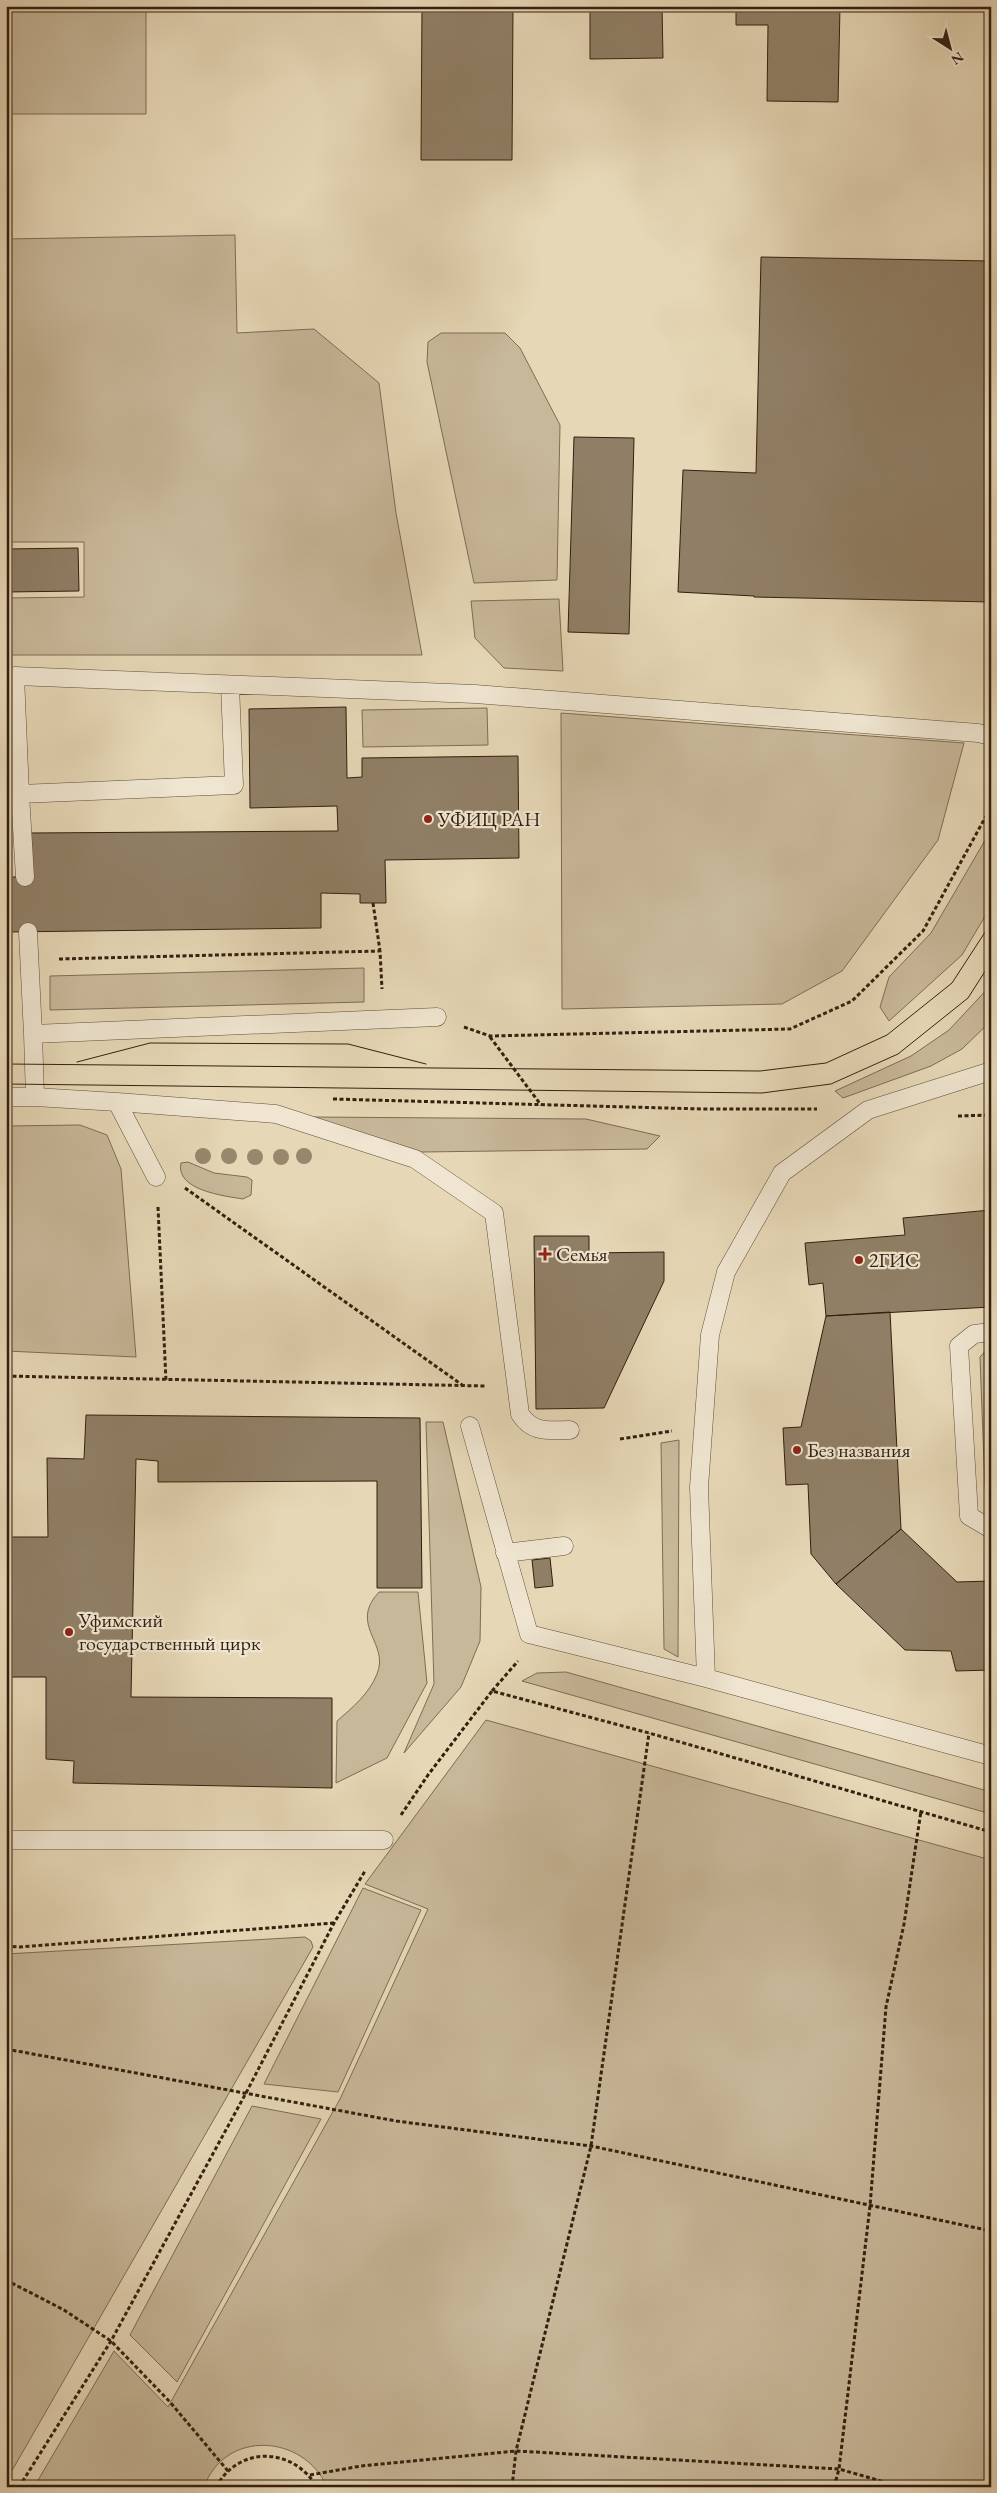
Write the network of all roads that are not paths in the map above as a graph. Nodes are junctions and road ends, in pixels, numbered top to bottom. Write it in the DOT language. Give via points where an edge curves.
graph roads {
  1 [pos="230,685"];
  2 [pos="991,736"];
  3 [pos="20,794"];
  4 [pos="26,877"];
  5 [pos="28,932"];
  6 [pos="437,1017"];
  7 [pos="33,1034"];
  8 [pos="991,1070"];
  9 [pos="6,1097"];
  10 [pos="35,1097"];
  11 [pos="117,1102"];
  12 [pos="156,1177"];
  13 [pos="991,1332"];
  14 [pos="470,1426"];
  15 [pos="570,1430"];
  16 [pos="991,1529"];
  17 [pos="564,1546"];
  18 [pos="505,1553"];
  19 [pos="706,1678"];
  20 [pos="991,1756"];
  21 [pos="6,1840"];
  22 [pos="384,1840"];
  1 -- 2 [label="lane" via="475,694"];
  1 -- 3 [label="lane" via="234,785"];
  1 -- 3 [label="lane" via="16,676"];
  3 -- 4 [label="lane"];
  5 -- 7 [label="lane"];
  6 -- 7 [label="lane"];
  7 -- 10 [label="lane"];
  8 -- 19 [label="lane" via="868,1110 782,1173 726,1272 710,1336 699,1487"];
  9 -- 10 [label="lane"];
  10 -- 11 [label="lane"];
  11 -- 12 [label="lane"];
  11 -- 15 [label="lane" via="276,1114 415,1159 494,1213 520,1414 527,1424 542,1430"];
  13 -- 16 [label="lane" via="974,1334 959,1346 969,1516"];
  14 -- 18 [label="lane"];
  17 -- 18 [label="lane"];
  18 -- 19 [label="lane" via="529,1634"];
  19 -- 20 [label="lane"];
  21 -- 22 [label="lane"];
}
